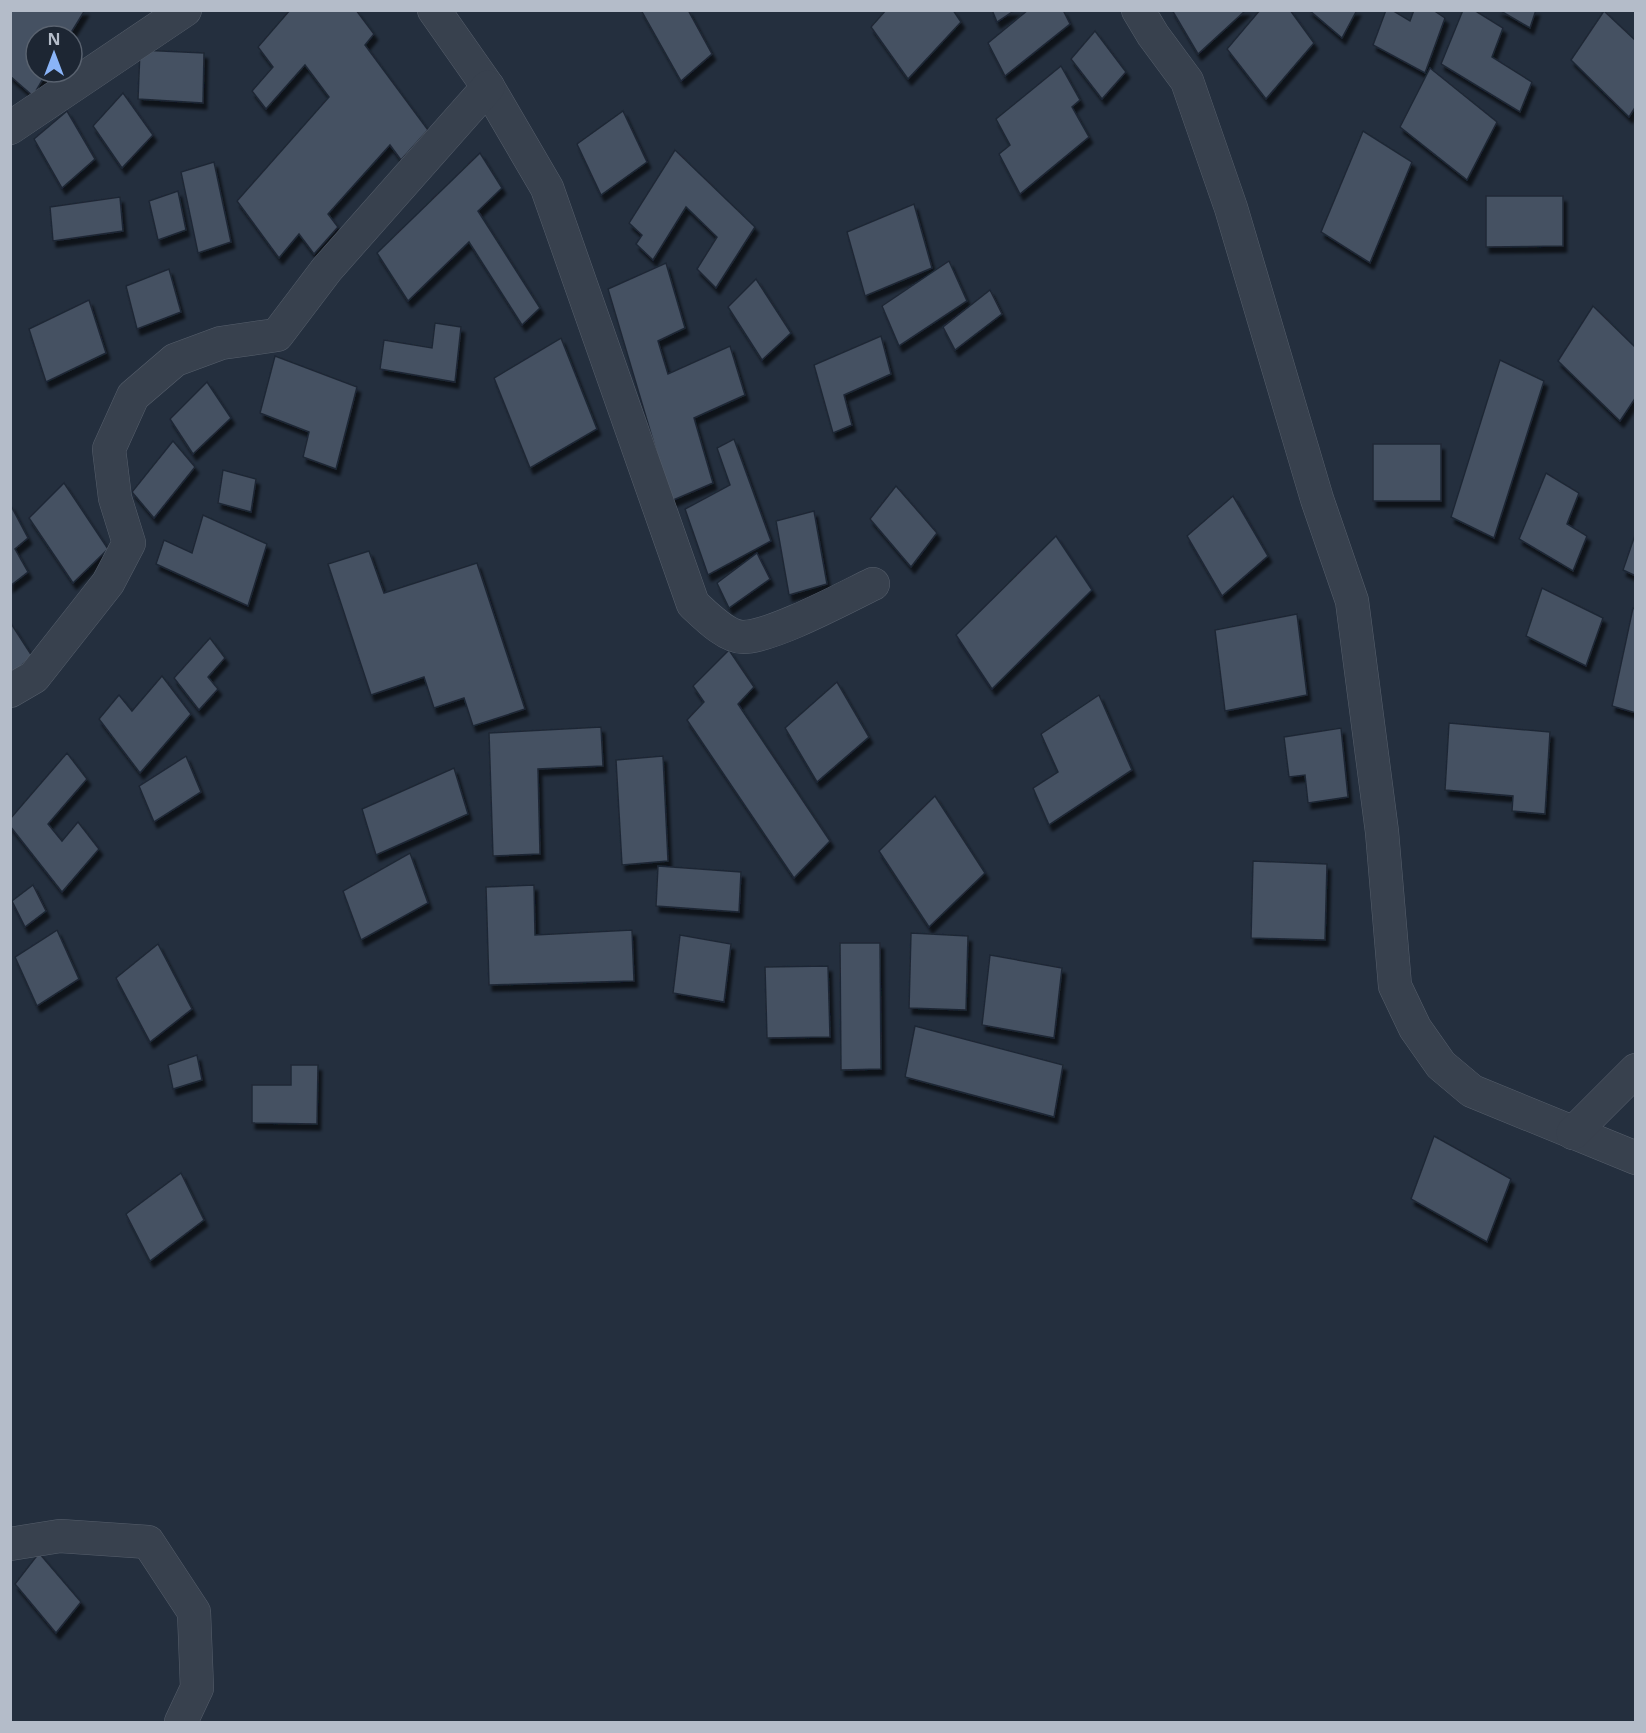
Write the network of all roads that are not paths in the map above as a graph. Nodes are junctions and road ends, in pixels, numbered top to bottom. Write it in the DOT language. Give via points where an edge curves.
graph roads {
  1 [pos="185,10"];
  2 [pos="434,10"];
  3 [pos="1138,10"];
  4 [pos="488,87"];
  5 [pos="10,128"];
  6 [pos="873,584"];
  7 [pos="10,692"];
  8 [pos="1635,1070"];
  9 [pos="1573,1133"];
  10 [pos="1635,1158"];
  11 [pos="10,1544"];
  12 [pos="181,1722"];
  1 -- 5 [label="street"];
  2 -- 4 [label="street"];
  3 -- 9 [label="street" via="1187,81 1232,208 1317,499 1352,600 1382,832 1395,986 1415,1028 1441,1065 1472,1091"];
  4 -- 6 [label="street" via="547,188 693,604 721,628 742,637 772,631"];
  4 -- 7 [label="street" via="327,269 277,335 221,344 175,360 133,396 109,449 115,498 129,543 108,583 34,677"];
  8 -- 9 [label="street"];
  9 -- 10 [label="street"];
  11 -- 12 [label="street" via="60,1536 148,1542 194,1612 197,1688"];
}
